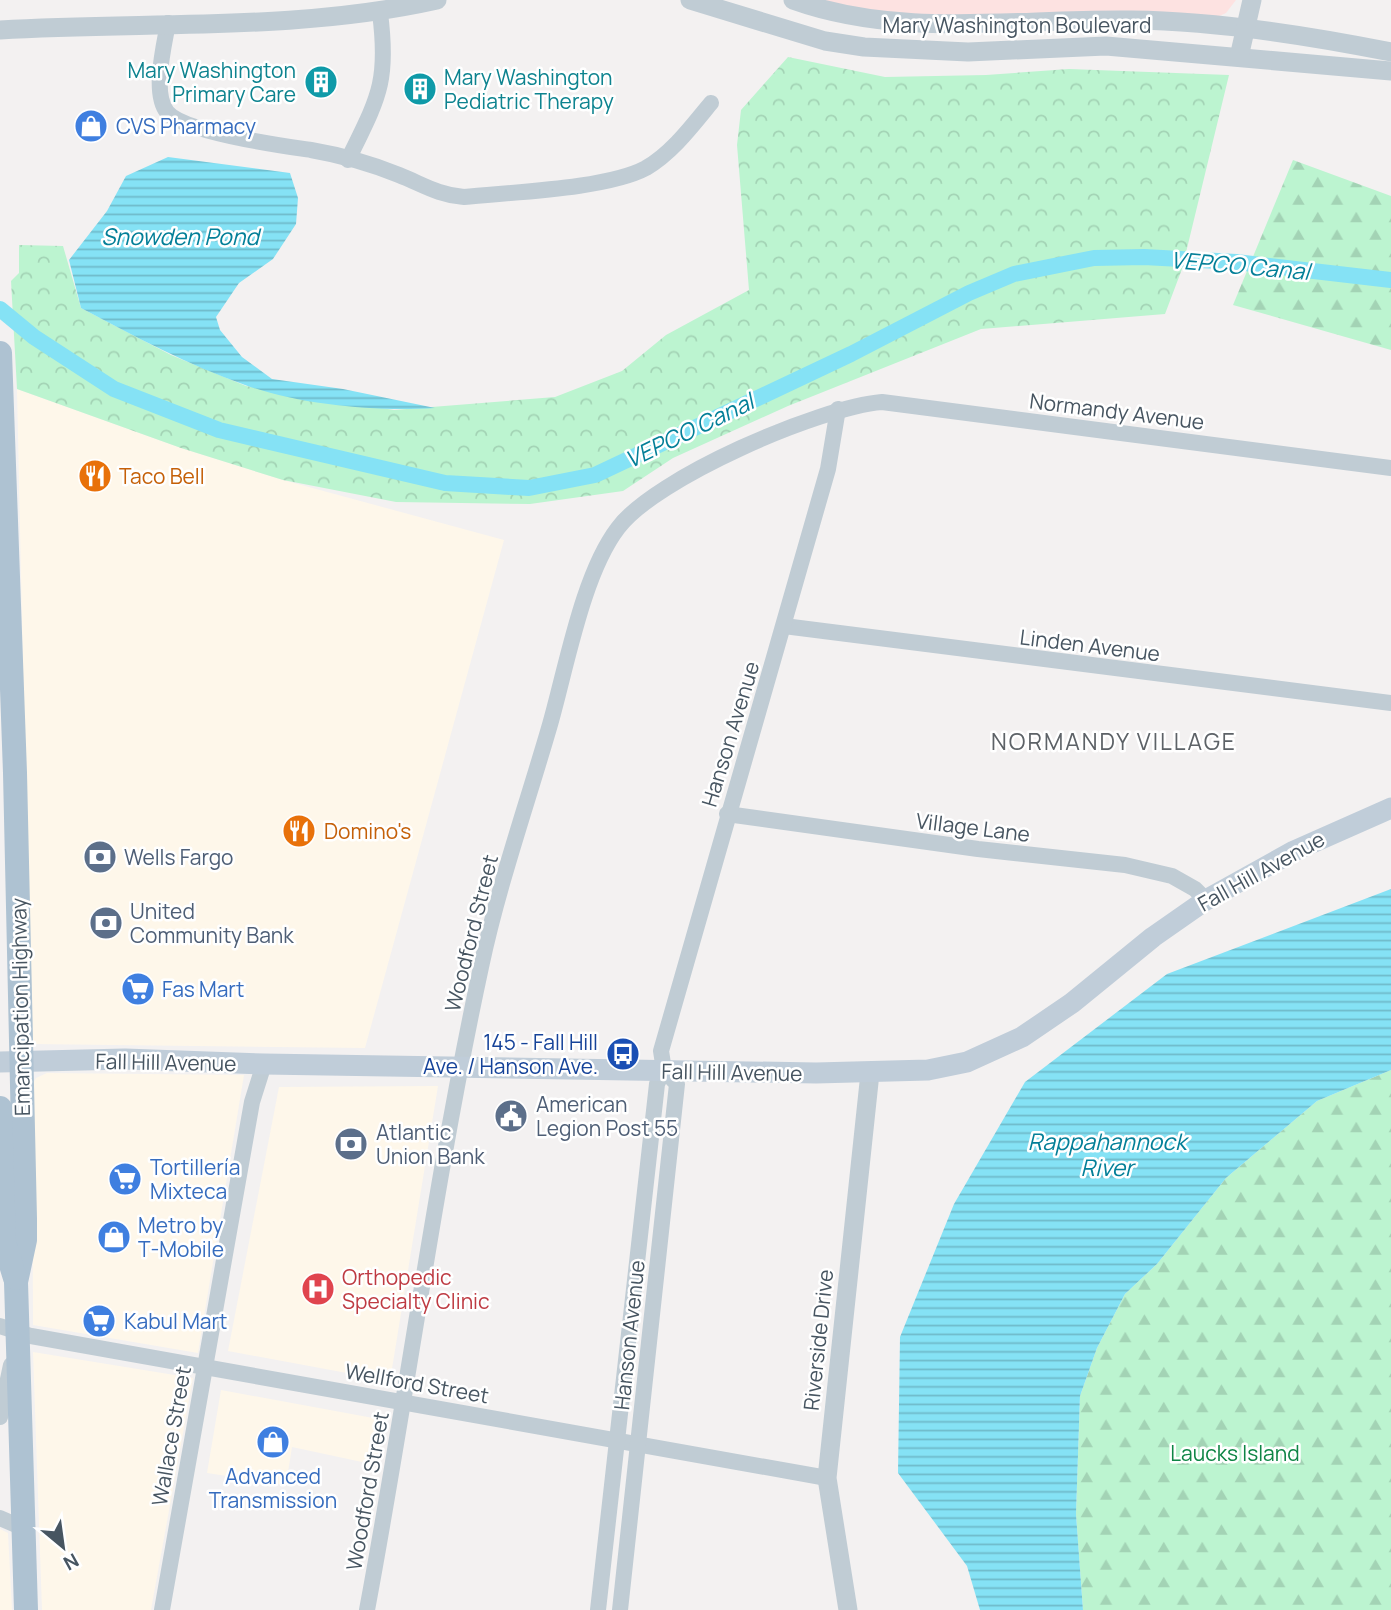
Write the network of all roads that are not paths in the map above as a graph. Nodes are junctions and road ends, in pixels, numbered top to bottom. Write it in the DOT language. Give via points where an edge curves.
graph roads {
  1 [pos="437,0"];
  2 [pos="690,0"];
  3 [pos="793,0"];
  4 [pos="1252,0"];
  5 [pos="380,13"];
  6 [pos="168,23"];
  7 [pos="1244,28"];
  8 [pos="0,30"];
  9 [pos="1391,52"];
  10 [pos="1239,57"];
  11 [pos="1391,71"];
  12 [pos="711,103"];
  13 [pos="348,160"];
  14 [pos="0,353"];
  15 [pos="0,361"];
  16 [pos="838,409"];
  17 [pos="1391,468"];
  18 [pos="784,626"];
  19 [pos="1391,704"];
  20 [pos="1391,808"];
  21 [pos="727,814"];
  22 [pos="1206,900"];
  23 [pos="10,1062"];
  24 [pos="264,1064"];
  25 [pos="461,1066"];
  26 [pos="664,1070"];
  27 [pos="870,1073"];
  28 [pos="0,1108"];
  29 [pos="16,1282"];
  30 [pos="8,1329"];
  31 [pos="205,1366"];
  32 [pos="404,1402"];
  33 [pos="0,1417"];
  34 [pos="617,1439"];
  35 [pos="639,1443"];
  36 [pos="827,1478"];
  37 [pos="0,1518"];
  38 [pos="23,1528"];
  39 [pos="26,1610"];
  40 [pos="162,1610"];
  41 [pos="367,1610"];
  42 [pos="598,1610"];
  43 [pos="620,1610"];
  44 [pos="848,1610"];
  1 -- 5 [label="street"];
  2 -- 10 [label="street, Mary Washington Boulevard" via="812,38 864,47 968,52 1106,46"];
  3 -- 7 [label="street, Mary Washington Boulevard" via="879,22 1134,20"];
  4 -- 7 [label="street"];
  5 -- 6 [label="street"];
  5 -- 13 [label="street" via="385,70 380,94"];
  6 -- 8 [label="street"];
  6 -- 13 [label="street" via="160,64 162,102 173,118 241,138"];
  7 -- 9 [label="street, Mary Washington Boulevard"];
  7 -- 10 [label="street"];
  10 -- 11 [label="street, Mary Washington Boulevard"];
  12 -- 13 [label="street" via="666,153 647,167 603,181 464,197 428,190 401,176"];
  14 -- 15 [label="main road, Emancipation Highway"];
  15 -- 23 [label="main road, Emancipation Highway" via="16,773"];
  16 -- 17 [label="street, Normandy Avenue" via="883,402"];
  16 -- 18 [label="street, Hanson Avenue" via="828,469"];
  16 -- 25 [label="street, Woodford Street" via="658,490 615,531 584,604 482,963"];
  18 -- 19 [label="street, Linden Avenue"];
  18 -- 21 [label="street, Hanson Avenue"];
  20 -- 22 [label="main road, Fall Hill Avenue" via="1294,851"];
  21 -- 22 [label="street, Village Lane" via="1125,865 1172,876"];
  21 -- 26 [label="street, Hanson Avenue" via="661,1051"];
  22 -- 27 [label="main road, Fall Hill Avenue" via="1022,1037 967,1062 928,1070"];
  23 -- 24 [label="main road, Fall Hill Avenue" via="125,1059"];
  23 -- 29 [label="main road, Emancipation Highway" via="25,1230"];
  24 -- 25 [label="main road, Fall Hill Avenue"];
  24 -- 31 [label="street, Wallace Street" via="252,1102"];
  25 -- 26 [label="main road, Fall Hill Avenue"];
  25 -- 32 [label="street, Woodford Street"];
  26 -- 27 [label="main road, Fall Hill Avenue"];
  26 -- 34 [label="street, Hanson Avenue" via="657,1084"];
  26 -- 35 [label="street, Hanson Avenue" via="677,1084"];
  27 -- 36 [label="street, Riverside Drive"];
  28 -- 29 [label="main road, Emancipation Highway" via="5,1242"];
  29 -- 30 [label="main road, Emancipation Highway"];
  30 -- 31 [label="street, Wellford Street"];
  30 -- 33 [label="street"];
  30 -- 38 [label="main road, Emancipation Highway"];
  31 -- 32 [label="street, Wellford Street"];
  31 -- 40 [label="street, Wallace Street"];
  32 -- 34 [label="street, Wellford Street"];
  32 -- 41 [label="street, Woodford Street"];
  34 -- 35 [label="street, Wellford Street"];
  34 -- 42 [label="street, Hanson Avenue"];
  35 -- 36 [label="street, Wellford Street"];
  35 -- 43 [label="street, Hanson Avenue"];
  36 -- 44 [label="street, Riverside Drive"];
  37 -- 38 [label="street"];
  38 -- 39 [label="main road, Emancipation Highway"];
}
